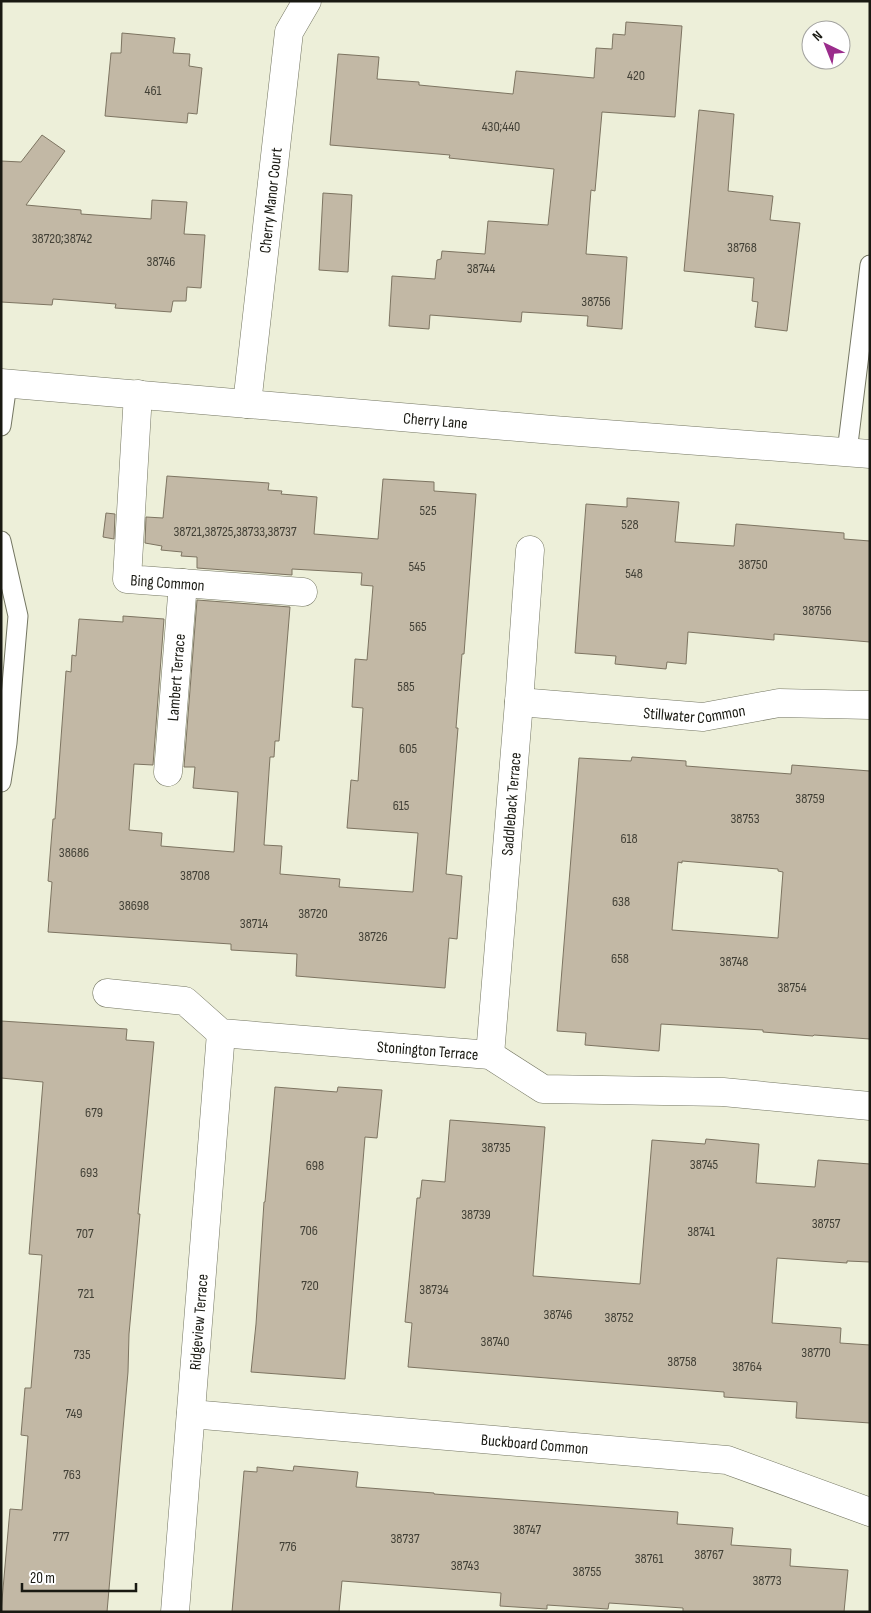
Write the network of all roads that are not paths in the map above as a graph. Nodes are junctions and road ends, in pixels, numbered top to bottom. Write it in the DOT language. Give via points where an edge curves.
graph roads {
  1 [pos="307,1"];
  2 [pos="870,265"];
  3 [pos="4,383"];
  4 [pos="138,394"];
  5 [pos="247,404"];
  6 [pos="1,426"];
  7 [pos="858,453"];
  8 [pos="1,540"];
  9 [pos="530,550"];
  10 [pos="183,583"];
  11 [pos="303,592"];
  12 [pos="519,702"];
  13 [pos="870,705"];
  14 [pos="168,772"];
  15 [pos="2,777"];
  16 [pos="107,993"];
  17 [pos="221,1033"];
  18 [pos="490,1056"];
  19 [pos="870,1106"];
  20 [pos="191,1414"];
  21 [pos="870,1512"];
  22 [pos="175,1612"];
  1 -- 5 [label="street, Cherry Manor Court" via="289,32"];
  2 -- 7 [label="lane"];
  3 -- 4 [label="street, Cherry Lane"];
  3 -- 6 [label="lane"];
  4 -- 5 [label="street, Cherry Lane"];
  4 -- 10 [label="street, Bing Common" via="127,579"];
  5 -- 7 [label="street, Cherry Lane"];
  8 -- 15 [label="lane" via="18,616"];
  9 -- 12 [label="street, Saddleback Terrace"];
  10 -- 11 [label="street, Bing Common"];
  10 -- 14 [label="street, Lambert Terrace"];
  12 -- 13 [label="street, Stillwater Common" via="702,717 779,703"];
  12 -- 18 [label="street, Saddleback Terrace"];
  16 -- 17 [label="street" via="185,1001"];
  17 -- 18 [label="street, Stonington Terrace"];
  17 -- 20 [label="street, Ridgeview Terrace"];
  18 -- 19 [label="street, Stonington Terrace" via="543,1089 723,1092"];
  20 -- 21 [label="street, Buckboard Common" via="727,1460"];
  20 -- 22 [label="street, Ridgeview Terrace"];
}
